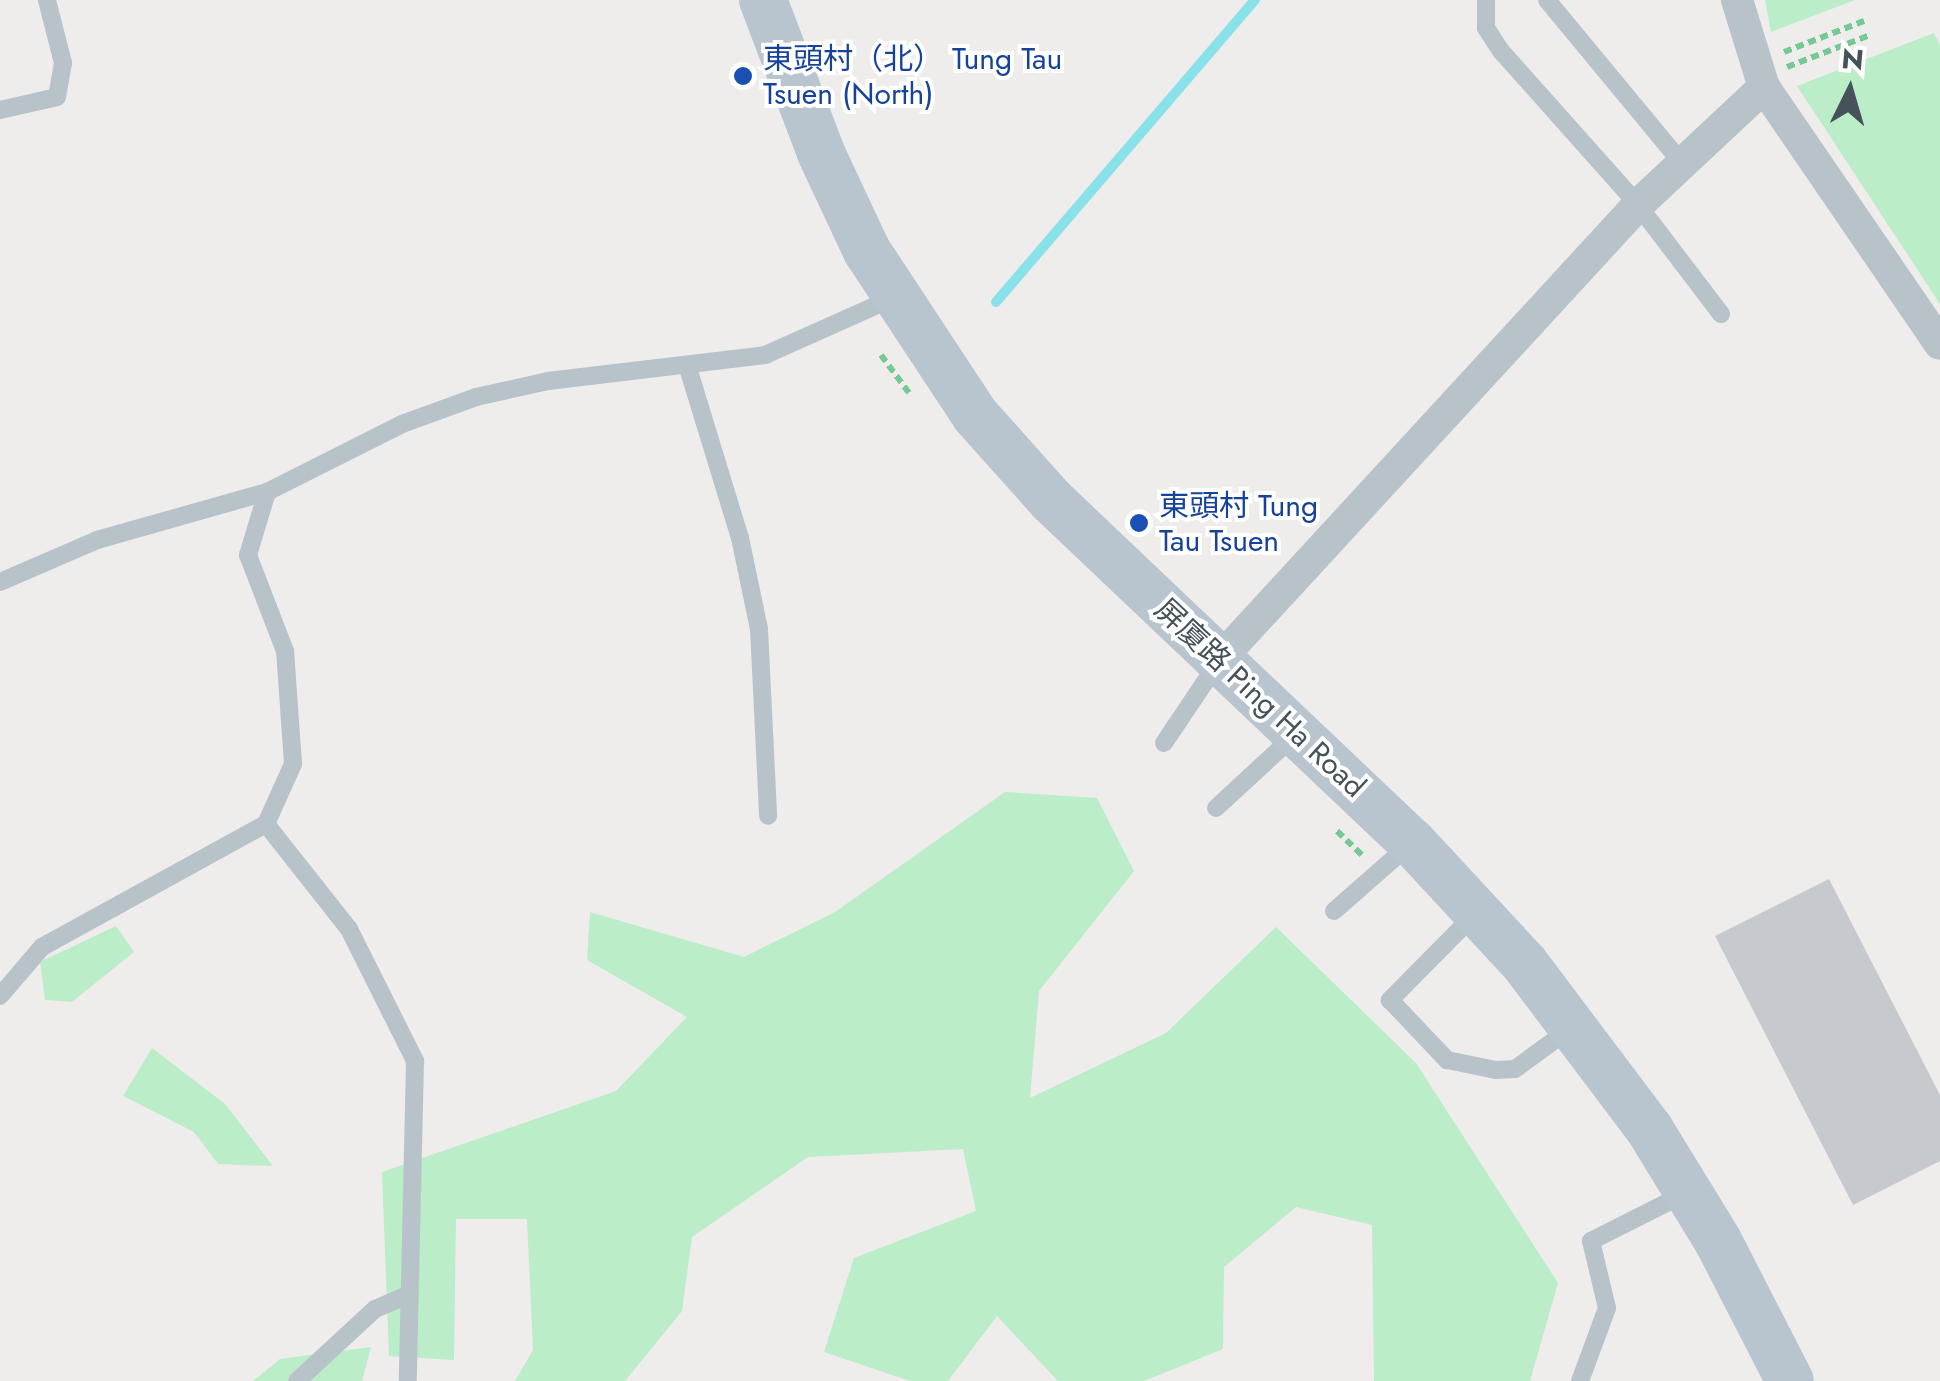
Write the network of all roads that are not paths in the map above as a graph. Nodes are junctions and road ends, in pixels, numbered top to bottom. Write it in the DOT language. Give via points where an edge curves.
graph roads {
  1 [pos="46,0"];
  2 [pos="763,0"];
  3 [pos="1486,0"];
  4 [pos="1547,0"];
  5 [pos="1736,0"];
  6 [pos="1760,76"];
  7 [pos="0,110"];
  8 [pos="1680,161"];
  9 [pos="1638,205"];
  10 [pos="893,297"];
  11 [pos="1720,314"];
  12 [pos="1940,344"];
  13 [pos="688,368"];
  14 [pos="268,492"];
  15 [pos="0,582"];
  16 [pos="1219,660"];
  17 [pos="1297,734"];
  18 [pos="1164,744"];
  19 [pos="1216,808"];
  20 [pos="768,816"];
  21 [pos="266,824"];
  22 [pos="1395,857"];
  23 [pos="1334,911"];
  24 [pos="1478,911"];
  25 [pos="0,996"];
  26 [pos="1576,1025"];
  27 [pos="1689,1191"];
  28 [pos="406,1296"];
  29 [pos="297,1381"];
  30 [pos="408,1381"];
  31 [pos="1580,1381"];
  32 [pos="1790,1381"];
  1 -- 7 [label="lane" via="64,63 58,97"];
  2 -- 10 [label="street, 屏廈路 Ping Ha Road" via="836,186"];
  3 -- 9 [label="lane" via="1486,28 1500,50"];
  4 -- 8 [label="lane"];
  5 -- 6 [label="street"];
  6 -- 8 [label="street"];
  6 -- 12 [label="street"];
  8 -- 9 [label="street"];
  9 -- 11 [label="lane"];
  9 -- 16 [label="street"];
  10 -- 13 [label="lane" via="806,341"];
  10 -- 16 [label="street, 屏廈路 Ping Ha Road" via="1010,456"];
  13 -- 14 [label="lane" via="548,381 476,398 402,424"];
  13 -- 20 [label="lane" via="740,538 759,628"];
  14 -- 15 [label="lane" via="98,540"];
  14 -- 21 [label="lane" via="248,555 285,651 293,764"];
  16 -- 17 [label="street, 屏廈路 Ping Ha Road"];
  16 -- 18 [label="lane"];
  17 -- 19 [label="lane"];
  17 -- 22 [label="street, 屏廈路 Ping Ha Road"];
  21 -- 25 [label="lane" via="42,947"];
  21 -- 28 [label="lane" via="349,929 415,1061"];
  22 -- 23 [label="lane"];
  22 -- 24 [label="street, 屏廈路 Ping Ha Road"];
  24 -- 26 [label="street, 屏廈路 Ping Ha Road"];
  24 -- 26 [label="lane" via="1390,1000 1447,1060 1496,1070 1516,1068"];
  26 -- 27 [label="street, 屏廈路 Ping Ha Road"];
  27 -- 31 [label="lane" via="1591,1240 1607,1308"];
  27 -- 32 [label="street, 屏廈路 Ping Ha Road"];
  28 -- 29 [label="lane" via="375,1308"];
  28 -- 30 [label="lane"];
}
